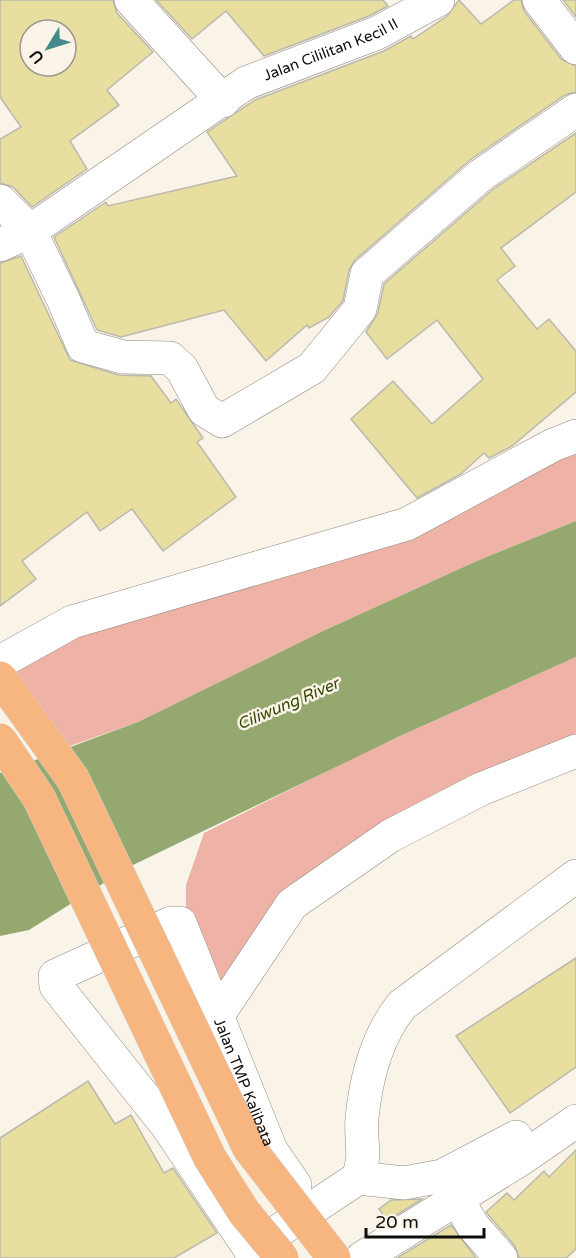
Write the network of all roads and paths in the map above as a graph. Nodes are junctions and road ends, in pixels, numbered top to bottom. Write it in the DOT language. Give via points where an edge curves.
graph roads {
  1 [pos="131,0"];
  2 [pos="438,0"];
  3 [pos="539,0"];
  4 [pos="576,48"];
  5 [pos="223,101"];
  6 [pos="576,110"];
  7 [pos="0,201"];
  8 [pos="30,231"];
  9 [pos="0,244"];
  10 [pos="576,436"];
  11 [pos="0,662"];
  12 [pos="0,678"];
  13 [pos="0,740"];
  14 [pos="576,751"];
  15 [pos="576,876"];
  16 [pos="218,1015"];
  17 [pos="576,1102"];
  18 [pos="576,1121"];
  19 [pos="358,1178"];
  20 [pos="456,1197"];
  21 [pos="312,1208"];
  22 [pos="253,1254"];
  23 [pos="282,1258"];
  24 [pos="334,1258"];
  25 [pos="348,1258"];
  26 [pos="362,1258"];
  27 [pos="501,1258"];
  1 -- 5 [label="street"];
  2 -- 5 [label="street, Jalan Cililitan Kecil II" via="377,33 246,83"];
  3 -- 4 [label="street"];
  5 -- 8 [label="street, Jalan Cililitan Kecil II"];
  6 -- 8 [label="street" via="481,176 367,274 360,309 312,368 222,421 204,410 182,369 170,358 123,357 82,346"];
  7 -- 8 [label="street"];
  8 -- 9 [label="street, Jalan Cililitan Kecil II"];
  10 -- 11 [label="street" via="407,524 72,622"];
  12 -- 24 [label="main road, Jalan TMP Kalibata, bridge" via="73,779 249,1148"];
  13 -- 23 [label="main road, bridge" via="39,798 210,1158 244,1212"];
  14 -- 16 [label="street" via="481,789 390,836 292,903"];
  15 -- 19 [label="street" via="402,1005 387,1024 371,1066 362,1120 364,1162"];
  16 -- 21 [label="street, Jalan TMP Kalibata" via="271,1150"];
  16 -- 22 [label="street, Jalan TMP Kalibata" via="180,923 171,923 55,976 56,986 168,1127"];
  17 -- 19 [label="street" via="442,1176 404,1184"];
  18 -- 20 [label="street"];
  19 -- 21 [label="street"];
  20 -- 26 [label="street"];
  20 -- 27 [label="street" via="472,1226"];
  21 -- 22 [label="street"];
  21 -- 25 [label="street, Jalan TMP Kalibata"];
}
